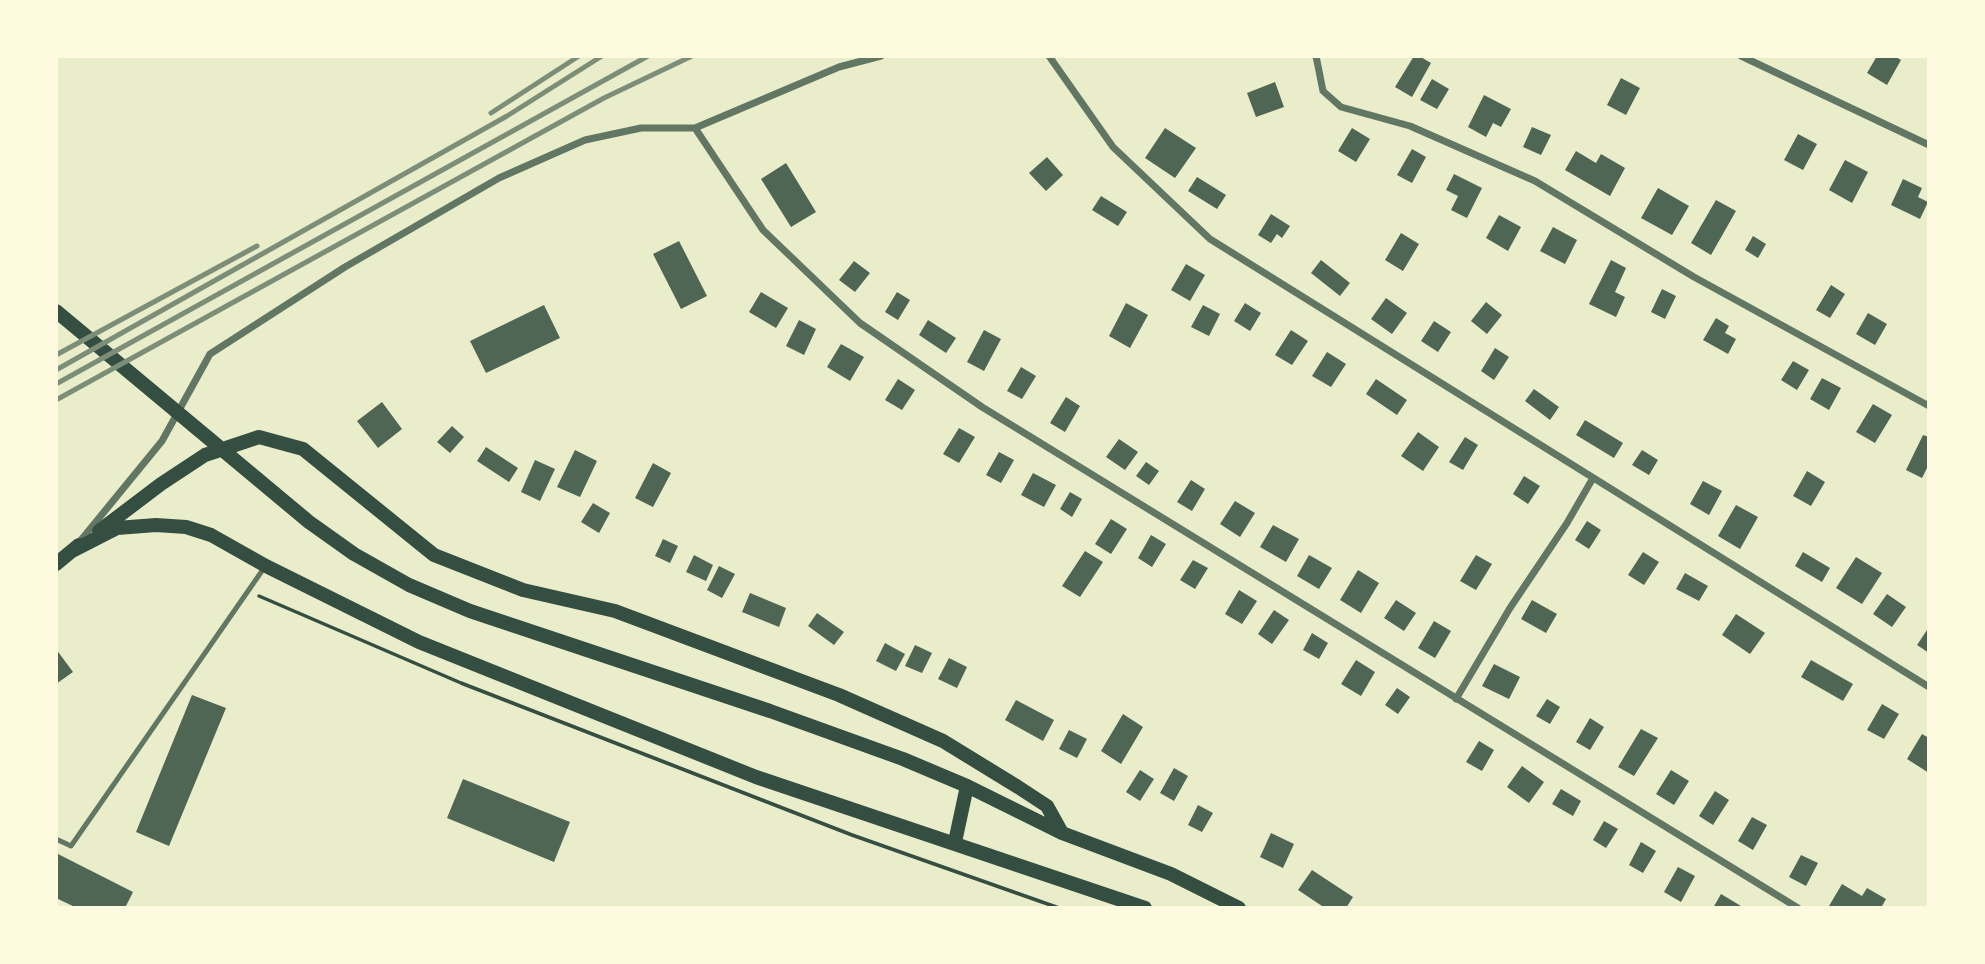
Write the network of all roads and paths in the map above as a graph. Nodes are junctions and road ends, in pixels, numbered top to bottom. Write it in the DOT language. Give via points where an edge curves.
graph roads {
  1 [pos="881,56"];
  2 [pos="1049,56"];
  3 [pos="1316,56"];
  4 [pos="1741,56"];
  5 [pos="695,128"];
  6 [pos="1929,145"];
  7 [pos="56,311"];
  8 [pos="1929,406"];
  9 [pos="1593,478"];
  10 [pos="72,551"];
  11 [pos="56,564"];
  12 [pos="265,566"];
  13 [pos="1929,687"];
  14 [pos="1456,699"];
  15 [pos="967,786"];
  16 [pos="1062,833"];
  17 [pos="56,839"];
  18 [pos="955,842"];
  19 [pos="1145,908"];
  20 [pos="1239,908"];
  21 [pos="1798,908"];
  1 -- 5 [label="street" via="839,67"];
  2 -- 9 [label="street" via="1112,147 1210,239"];
  3 -- 8 [label="street" via="1323,91 1340,107 1410,126 1535,181 1694,277"];
  4 -- 6 [label="street"];
  5 -- 10 [label="street" via="641,128 585,140 499,178 345,267 210,354 162,441"];
  5 -- 14 [label="street" via="763,230 860,323 982,407"];
  7 -- 15 [label="main road" via="309,522 409,585 470,611 782,715"];
  9 -- 13 [label="street"];
  9 -- 14 [label="street"];
  10 -- 11 [label="main road"];
  10 -- 12 [label="main road" via="117,528 156,525 211,535"];
  10 -- 16 [label="main road" via="205,456 259,437 303,449 434,555 523,590 615,611 874,710 943,741 1018,787 1047,806"];
  12 -- 17 [label="lane" via="71,846"];
  12 -- 18 [label="main road" via="419,642 756,777"];
  14 -- 21 [label="street"];
  15 -- 16 [label="main road"];
  15 -- 18 [label="main road"];
  16 -- 20 [label="main road" via="1171,874"];
  18 -- 19 [label="main road"];
}
